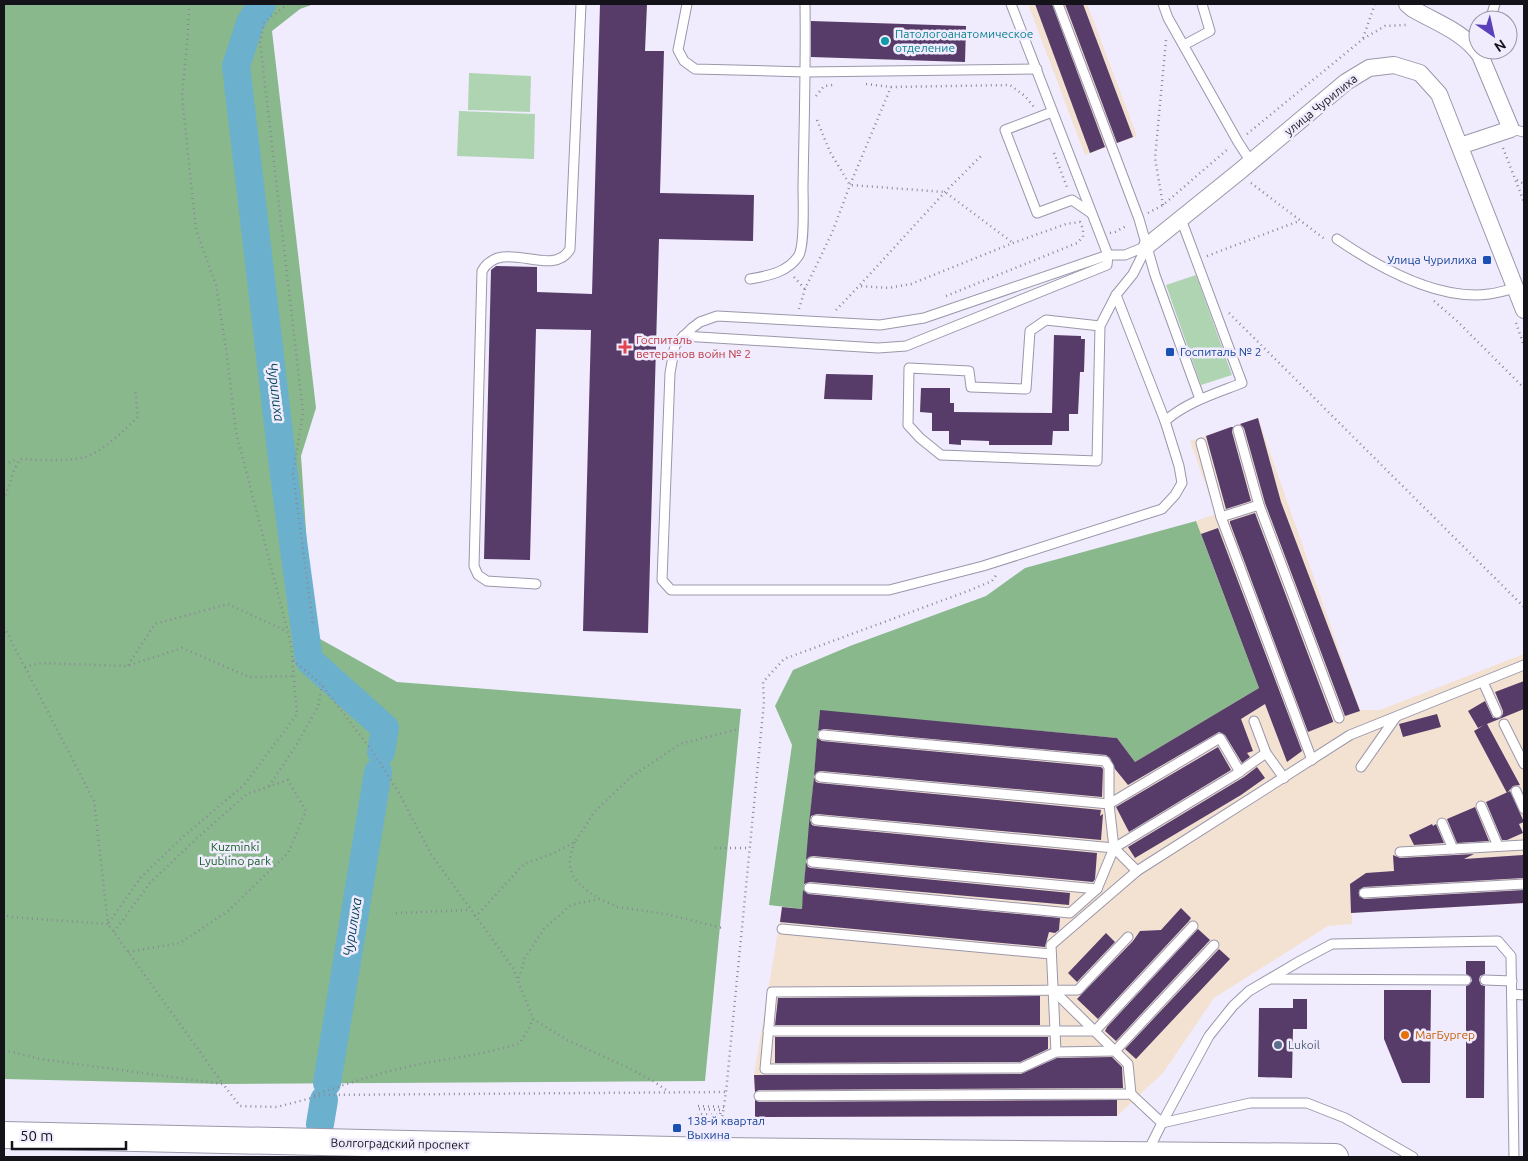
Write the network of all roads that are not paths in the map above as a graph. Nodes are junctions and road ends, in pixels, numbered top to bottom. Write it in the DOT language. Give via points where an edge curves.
graph roads {
  1 [pos="580,4"];
  2 [pos="687,4"];
  3 [pos="805,4"];
  4 [pos="1011,4"];
  5 [pos="1058,4"];
  6 [pos="1162,4"];
  7 [pos="1202,4"];
  8 [pos="1407,4"];
  9 [pos="1468,41"];
  10 [pos="1184,45"];
  11 [pos="1483,60"];
  12 [pos="1036,69"];
  13 [pos="806,72"];
  14 [pos="1052,112"];
  15 [pos="1511,132"];
  16 [pos="1460,146"];
  17 [pos="1251,162"];
  18 [pos="1091,213"];
  19 [pos="1181,219"];
  20 [pos="1337,239"];
  21 [pos="1147,246"];
  22 [pos="1108,255"];
  23 [pos="750,279"];
  24 [pos="1516,288"];
  25 [pos="1116,295"];
  26 [pos="1524,310"];
  27 [pos="1100,326"];
  28 [pos="683,336"];
  29 [pos="1200,399"];
  30 [pos="1165,421"];
  31 [pos="1238,430"];
  32 [pos="1200,443"];
  33 [pos="1259,505"];
  34 [pos="1221,517"];
  35 [pos="536,584"];
  36 [pos="1524,665"];
  37 [pos="1483,682"];
  38 [pos="1497,712"];
  39 [pos="1396,717"];
  40 [pos="1339,718"];
  41 [pos="1254,721"];
  42 [pos="1504,724"];
  43 [pos="824,735"];
  44 [pos="1266,752"];
  45 [pos="1312,760"];
  46 [pos="1524,764"];
  47 [pos="1361,768"];
  48 [pos="1240,772"];
  49 [pos="820,777"];
  50 [pos="1284,778"];
  51 [pos="1516,791"];
  52 [pos="1109,804"];
  53 [pos="1480,806"];
  54 [pos="1524,808"];
  55 [pos="816,820"];
  56 [pos="1442,823"];
  57 [pos="1524,845"];
  58 [pos="1498,846"];
  59 [pos="1114,848"];
  60 [pos="1453,849"];
  61 [pos="1400,852"];
  62 [pos="812,862"];
  63 [pos="1137,871"];
  64 [pos="1524,884"];
  65 [pos="809,888"];
  66 [pos="1097,889"];
  67 [pos="1364,893"];
  68 [pos="1193,926"];
  69 [pos="782,929"];
  70 [pos="1128,937"];
  71 [pos="1214,945"];
  72 [pos="1051,954"];
  73 [pos="1270,979"];
  74 [pos="1466,980"];
  75 [pos="1485,980"];
  76 [pos="1512,980"];
  77 [pos="1053,990"];
  78 [pos="1512,994"];
  79 [pos="1524,995"];
  80 [pos="768,1031"];
  81 [pos="1055,1031"];
  82 [pos="1095,1031"];
  83 [pos="1115,1051"];
  84 [pos="1056,1052"];
  85 [pos="1131,1094"];
  86 [pos="760,1096"];
  87 [pos="1162,1123"];
  88 [pos="4,1135"];
  89 [pos="1145,1155"];
  90 [pos="1335,1157"];
  91 [pos="1413,1157"];
  92 [pos="1514,1157"];
  1 -- 35 [label="lane" via="570,249 555,261 501,256 482,271 474,566 486,581"];
  2 -- 13 [label="lane" via="678,50 684,61 695,69"];
  3 -- 13 [label="lane"];
  4 -- 12 [label="lane"];
  5 -- 21 [label="lane"];
  6 -- 10 [label="lane"];
  7 -- 10 [label="lane" via="1210,31"];
  8 -- 9 [label="street"];
  10 -- 17 [label="lane"];
  11 -- 15 [label="street"];
  12 -- 13 [label="lane"];
  12 -- 14 [label="lane"];
  13 -- 23 [label="lane" via="800,252 793,263 780,272"];
  14 -- 18 [label="lane"];
  14 -- 18 [label="lane" via="1005,130 1037,213 1072,200"];
  15 -- 16 [label="street"];
  16 -- 17 [label="street, улица Чурилиха" via="1439,94 1420,73 1394,65 1369,68 1346,82"];
  16 -- 24 [label="street, улица Чурилиха"];
  17 -- 19 [label="street, улица Чурилиха"];
  18 -- 22 [label="lane"];
  19 -- 21 [label="street, улица Чурилиха"];
  19 -- 29 [label="lane" via="1242,383"];
  20 -- 24 [label="lane" via="1384,268 1444,290 1489,294"];
  21 -- 22 [label="lane" via="1125,255"];
  21 -- 25 [label="lane" via="1133,274"];
  21 -- 29 [label="lane"];
  22 -- 28 [label="lane" via="902,323 717,316 700,322"];
  22 -- 28 [label="lane" via="1107,266 906,346 878,348"];
  24 -- 26 [label="street, улица Чурилиха"];
  25 -- 27 [label="lane"];
  25 -- 30 [label="lane"];
  27 -- 27 [label="lane" via="1097,461 941,455 908,425 909,368 969,371 971,387 1026,389 1030,331 1046,320"];
  28 -- 30 [label="lane" via="675,345 670,373 662,580 671,590 889,590 983,566 1162,509 1182,482"];
  29 -- 30 [label="lane" via="1179,409"];
  31 -- 33 [label="lane"];
  32 -- 34 [label="lane"];
  33 -- 34 [label="lane"];
  33 -- 40 [label="lane"];
  34 -- 45 [label="lane"];
  36 -- 37 [label="lane"];
  37 -- 38 [label="lane"];
  37 -- 39 [label="lane"];
  39 -- 45 [label="lane" via="1350,735"];
  39 -- 47 [label="lane"];
  41 -- 44 [label="lane"];
  42 -- 46 [label="lane"];
  43 -- 52 [label="lane" via="1105,761 1109,767"];
  44 -- 48 [label="lane"];
  44 -- 50 [label="lane"];
  45 -- 50 [label="lane"];
  48 -- 52 [label="lane" via="1220,738"];
  48 -- 59 [label="lane"];
  49 -- 52 [label="lane"];
  50 -- 63 [label="lane"];
  51 -- 54 [label="lane"];
  52 -- 59 [label="lane"];
  53 -- 58 [label="lane"];
  55 -- 59 [label="lane"];
  56 -- 60 [label="lane"];
  57 -- 58 [label="lane"];
  58 -- 60 [label="lane"];
  59 -- 63 [label="lane"];
  59 -- 66 [label="lane"];
  60 -- 61 [label="lane"];
  62 -- 66 [label="lane"];
  63 -- 72 [label="lane" via="1051,945"];
  64 -- 67 [label="lane"];
  65 -- 66 [label="lane" via="1070,913"];
  68 -- 82 [label="lane"];
  69 -- 72 [label="lane"];
  70 -- 77 [label="lane" via="1078,990"];
  71 -- 83 [label="lane"];
  72 -- 77 [label="lane"];
  73 -- 74 [label="lane"];
  73 -- 76 [label="lane" via="1332,944 1498,941 1511,956"];
  73 -- 87 [label="lane" via="1233,1006 1209,1036"];
  75 -- 76 [label="lane"];
  76 -- 78 [label="lane"];
  77 -- 80 [label="lane" via="772,992"];
  77 -- 81 [label="lane"];
  77 -- 82 [label="lane"];
  78 -- 79 [label="lane"];
  78 -- 92 [label="lane"];
  80 -- 81 [label="lane"];
  80 -- 84 [label="lane" via="765,1069 1021,1068"];
  81 -- 82 [label="lane"];
  81 -- 84 [label="lane"];
  82 -- 83 [label="lane"];
  83 -- 84 [label="lane"];
  83 -- 85 [label="lane" via="1128,1064"];
  85 -- 86 [label="lane"];
  85 -- 87 [label="lane"];
  87 -- 89 [label="lane"];
  87 -- 91 [label="lane" via="1250,1103 1307,1103 1345,1118"];
  88 -- 89 [label="main road, Волгоградский проспект" via="710,1151"];
  89 -- 90 [label="main road, Волгоградский проспект"];
}
